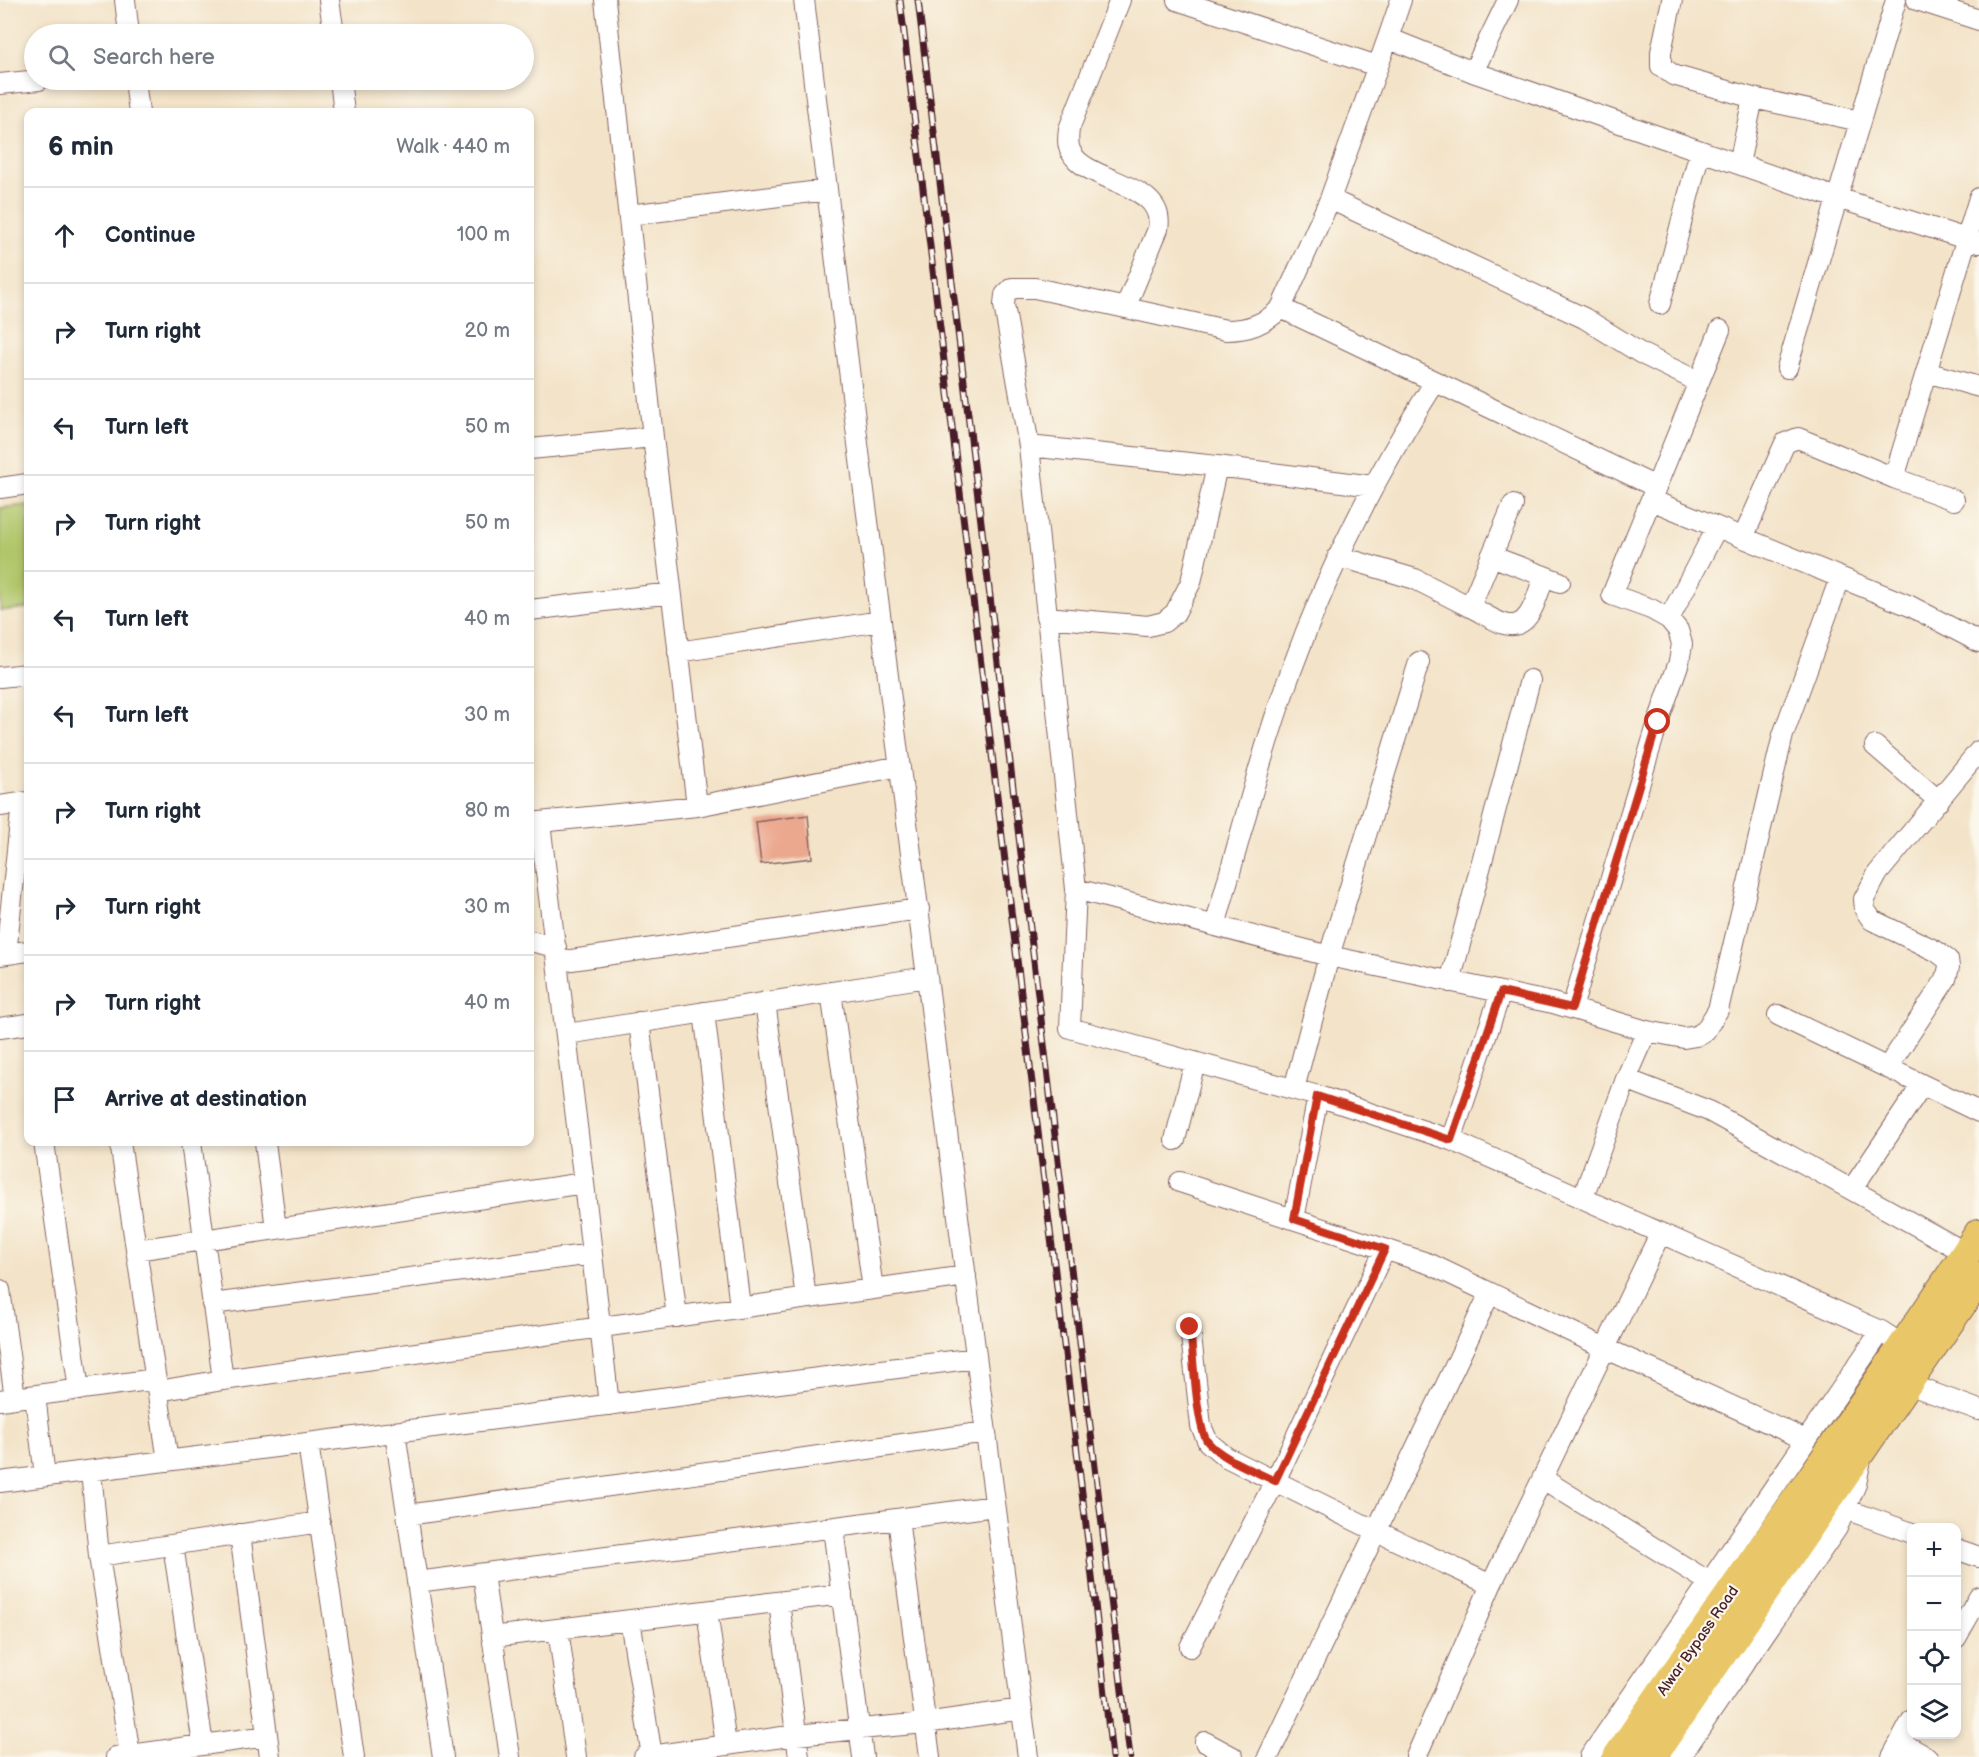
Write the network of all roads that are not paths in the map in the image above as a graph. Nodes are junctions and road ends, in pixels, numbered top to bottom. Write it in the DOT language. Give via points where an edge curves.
graph roads {
  1 [pos="125,0"];
  2 [pos="329,0"];
  3 [pos="605,0"];
  4 [pos="804,0"];
  5 [pos="1120,0"];
  6 [pos="1177,0"];
  7 [pos="1401,0"];
  8 [pos="1508,0"];
  9 [pos="1672,0"];
  10 [pos="1896,0"];
  11 [pos="1917,0"];
  12 [pos="1979,20"];
  13 [pos="128,24"];
  14 [pos="333,24"];
  15 [pos="1388,38"];
  16 [pos="1377,66"];
  17 [pos="1473,72"];
  18 [pos="24,82"];
  19 [pos="0,84"];
  20 [pos="136,90"];
  21 [pos="341,90"];
  22 [pos="1753,98"];
  23 [pos="138,108"];
  24 [pos="344,108"];
  25 [pos="1860,122"];
  26 [pos="1700,151"];
  27 [pos="1739,164"];
  28 [pos="827,190"];
  29 [pos="1837,198"];
  30 [pos="1979,198"];
  31 [pos="1330,199"];
  32 [pos="629,215"];
  33 [pos="1973,241"];
  34 [pos="1660,304"];
  35 [pos="1126,306"];
  36 [pos="1281,308"];
  37 [pos="1720,330"];
  38 [pos="1787,368"];
  39 [pos="1926,372"];
  40 [pos="1435,382"];
  41 [pos="1699,382"];
  42 [pos="1979,387"];
  43 [pos="653,437"];
  44 [pos="1029,447"];
  45 [pos="534,449"];
  46 [pos="1217,466"];
  47 [pos="1894,478"];
  48 [pos="24,485"];
  49 [pos="1373,486"];
  50 [pos="0,488"];
  51 [pos="1654,493"];
  52 [pos="1954,500"];
  53 [pos="1513,505"];
  54 [pos="1717,527"];
  55 [pos="1743,538"];
  56 [pos="1338,556"];
  57 [pos="1491,556"];
  58 [pos="1840,578"];
  59 [pos="671,593"];
  60 [pos="1470,607"];
  61 [pos="534,610"];
  62 [pos="1046,617"];
  63 [pos="1669,619"];
  64 [pos="881,621"];
  65 [pos="1979,642"];
  66 [pos="678,651"];
  67 [pos="1419,662"];
  68 [pos="24,674"];
  69 [pos="0,677"];
  70 [pos="1530,680"];
  71 [pos="1875,746"];
  72 [pos="1979,751"];
  73 [pos="900,766"];
  74 [pos="1938,801"];
  75 [pos="24,802"];
  76 [pos="0,806"];
  77 [pos="696,806"];
  78 [pos="24,809"];
  79 [pos="535,823"];
  80 [pos="1076,889"];
  81 [pos="919,909"];
  82 [pos="1215,926"];
  83 [pos="534,943"];
  84 [pos="24,951"];
  85 [pos="3,954"];
  86 [pos="557,954"];
  87 [pos="1329,956"];
  88 [pos="927,976"];
  89 [pos="1450,982"];
  90 [pos="831,992"];
  91 [pos="1501,992"];
  92 [pos="765,1002"];
  93 [pos="1572,1008"];
  94 [pos="704,1012"];
  95 [pos="1778,1015"];
  96 [pos="639,1022"];
  97 [pos="24,1026"];
  98 [pos="0,1029"];
  99 [pos="1647,1031"];
  100 [pos="567,1034"];
  101 [pos="1195,1062"];
  102 [pos="1887,1068"];
  103 [pos="1626,1078"];
  104 [pos="1922,1085"];
  105 [pos="1294,1089"];
  106 [pos="1317,1096"];
  107 [pos="1979,1112"];
  108 [pos="1174,1140"];
  109 [pos="1451,1140"];
  110 [pos="46,1146"];
  111 [pos="121,1146"];
  112 [pos="191,1146"];
  113 [pos="266,1146"];
  114 [pos="1180,1182"];
  115 [pos="584,1183"];
  116 [pos="1852,1189"];
  117 [pos="1583,1197"];
  118 [pos="1294,1219"];
  119 [pos="276,1229"];
  120 [pos="1660,1234"];
  121 [pos="205,1240"];
  122 [pos="1385,1249"];
  123 [pos="136,1250"];
  124 [pos="592,1254"];
  125 [pos="1970,1273"];
  126 [pos="966,1276"];
  127 [pos="873,1289"];
  128 [pos="0,1290"];
  129 [pos="1490,1293"];
  130 [pos="806,1298"];
  131 [pos="212,1304"];
  132 [pos="740,1307"];
  133 [pos="676,1317"];
  134 [pos="600,1327"];
  135 [pos="1190,1327"];
  136 [pos="1892,1338"];
  137 [pos="1606,1348"];
  138 [pos="976,1358"];
  139 [pos="223,1380"];
  140 [pos="1908,1384"];
  141 [pos="157,1385"];
  142 [pos="80,1390"];
  143 [pos="35,1396"];
  144 [pos="7,1400"];
  145 [pos="609,1405"];
  146 [pos="1979,1410"];
  147 [pos="395,1432"];
  148 [pos="986,1432"];
  149 [pos="1806,1440"];
  150 [pos="308,1443"];
  151 [pos="1862,1451"];
  152 [pos="168,1461"];
  153 [pos="91,1471"];
  154 [pos="45,1476"];
  155 [pos="1543,1479"];
  156 [pos="1275,1481"];
  157 [pos="0,1482"];
  158 [pos="996,1506"];
  159 [pos="1845,1509"];
  160 [pos="407,1515"];
  161 [pos="898,1519"];
  162 [pos="320,1522"];
  163 [pos="833,1528"];
  164 [pos="1376,1531"];
  165 [pos="1907,1532"];
  166 [pos="240,1534"];
  167 [pos="1789,1535"];
  168 [pos="173,1545"];
  169 [pos="1961,1551"];
  170 [pos="99,1556"];
  171 [pos="1979,1557"];
  172 [pos="483,1574"];
  173 [pos="417,1582"];
  174 [pos="1709,1582"];
  175 [pos="1491,1585"];
  176 [pos="842,1594"];
  177 [pos="1979,1597"];
  178 [pos="779,1602"];
  179 [pos="707,1611"];
  180 [pos="630,1620"];
  181 [pos="558,1629"];
  182 [pos="1960,1631"];
  183 [pos="492,1637"];
  184 [pos="1190,1647"];
  185 [pos="1022,1709"];
  186 [pos="925,1723"];
  187 [pos="1907,1728"];
  188 [pos="860,1731"];
  189 [pos="267,1736"];
  190 [pos="796,1736"];
  191 [pos="1205,1742"];
  192 [pos="203,1745"];
  193 [pos="726,1745"];
  194 [pos="1896,1749"];
  195 [pos="123,1756"];
  196 [pos="648,1756"];
  197 [pos="270,1757"];
  198 [pos="354,1757"];
  199 [pos="443,1757"];
  200 [pos="510,1757"];
  201 [pos="576,1757"];
  202 [pos="799,1757"];
  203 [pos="863,1757"];
  204 [pos="930,1757"];
  205 [pos="1028,1757"];
  206 [pos="1233,1757"];
  207 [pos="1268,1757"];
  208 [pos="1416,1757"];
  209 [pos="1590,1757"];
  210 [pos="1618,1757"];
  211 [pos="1651,1757"];
  212 [pos="1680,1757"];
  213 [pos="1927,1757"];
  1 -- 13 [label="street"];
  2 -- 14 [label="street"];
  3 -- 32 [label="street"];
  4 -- 28 [label="street"];
  5 -- 35 [label="street" via="1068,129 1068,142 1071,154 1084,165 1143,195 1156,206 1161,217"];
  6 -- 16 [label="street"];
  7 -- 15 [label="street"];
  8 -- 17 [label="street"];
  9 -- 22 [label="street" via="1661,66 1672,75"];
  10 -- 25 [label="street"];
  11 -- 12 [label="street"];
  15 -- 16 [label="street"];
  15 -- 17 [label="street"];
  16 -- 31 [label="street"];
  17 -- 26 [label="street"];
  18 -- 19 [label="street"];
  20 -- 23 [label="street"];
  21 -- 24 [label="street"];
  22 -- 25 [label="street"];
  22 -- 27 [label="street"];
  25 -- 29 [label="street"];
  26 -- 27 [label="street"];
  26 -- 34 [label="street"];
  27 -- 29 [label="street"];
  28 -- 32 [label="street"];
  28 -- 64 [label="street"];
  29 -- 33 [label="street"];
  29 -- 38 [label="street"];
  30 -- 33 [label="street"];
  31 -- 36 [label="street"];
  31 -- 41 [label="street" via="1584,318 1642,354"];
  32 -- 43 [label="street"];
  33 -- 39 [label="street"];
  35 -- 36 [label="street" via="1241,330 1270,319"];
  35 -- 44 [label="street" via="1035,288 1012,288 1005,295"];
  36 -- 40 [label="street"];
  37 -- 41 [label="street"];
  39 -- 42 [label="street"];
  39 -- 47 [label="street"];
  40 -- 49 [label="street"];
  40 -- 51 [label="street"];
  41 -- 51 [label="street"];
  43 -- 45 [label="street"];
  43 -- 59 [label="street"];
  44 -- 46 [label="street"];
  44 -- 62 [label="street"];
  46 -- 49 [label="street"];
  46 -- 62 [label="street" via="1191,582 1174,614 1164,622 1148,626"];
  47 -- 52 [label="street"];
  47 -- 55 [label="street" via="1798,438 1785,443"];
  48 -- 50 [label="street"];
  49 -- 56 [label="street"];
  51 -- 54 [label="street"];
  51 -- 63 [label="street" via="1612,595"];
  53 -- 57 [label="street"];
  54 -- 55 [label="street"];
  54 -- 63 [label="street"];
  55 -- 58 [label="street"];
  56 -- 60 [label="street" via="1415,579"];
  56 -- 82 [label="street" via="1282,697"];
  57 -- 60 [label="street"];
  57 -- 60 [label="street" via="1552,579 1524,622 1503,624"];
  58 -- 65 [label="street" via="1910,606"];
  58 -- 99 [label="street" via="1783,735 1718,1010 1705,1031 1696,1036 1684,1038"];
  59 -- 61 [label="street"];
  59 -- 66 [label="street"];
  62 -- 80 [label="street"];
  63 -- 93 [label="street" via="1682,644 1679,662"];
  64 -- 66 [label="street"];
  64 -- 73 [label="street"];
  66 -- 77 [label="street"];
  67 -- 87 [label="street"];
  68 -- 69 [label="street"];
  70 -- 89 [label="street"];
  71 -- 74 [label="street"];
  72 -- 74 [label="street"];
  73 -- 77 [label="street"];
  73 -- 81 [label="street"];
  74 -- 102 [label="street" via="1878,873 1864,899 1872,920 1936,951 1948,960 1949,967 1946,979"];
  75 -- 76 [label="street"];
  77 -- 79 [label="street"];
  78 -- 85 [label="street"];
  79 -- 86 [label="street"];
  80 -- 82 [label="street"];
  80 -- 101 [label="street" via="1070,1028"];
  81 -- 86 [label="street"];
  81 -- 88 [label="street"];
  82 -- 87 [label="street"];
  83 -- 86 [label="street"];
  84 -- 85 [label="street"];
  86 -- 100 [label="street"];
  87 -- 89 [label="street"];
  87 -- 105 [label="street"];
  88 -- 90 [label="street"];
  88 -- 126 [label="street"];
  89 -- 91 [label="street"];
  90 -- 92 [label="street"];
  90 -- 127 [label="street"];
  91 -- 93 [label="street"];
  91 -- 109 [label="street"];
  92 -- 94 [label="street"];
  92 -- 130 [label="street"];
  93 -- 99 [label="street"];
  94 -- 96 [label="street"];
  94 -- 132 [label="street"];
  95 -- 102 [label="street"];
  96 -- 100 [label="street"];
  96 -- 133 [label="street"];
  97 -- 98 [label="street"];
  99 -- 103 [label="street"];
  100 -- 115 [label="street"];
  101 -- 105 [label="street"];
  101 -- 108 [label="street"];
  102 -- 104 [label="street"];
  103 -- 116 [label="street" via="1709,1110"];
  103 -- 117 [label="street"];
  104 -- 107 [label="street"];
  104 -- 116 [label="street"];
  105 -- 106 [label="street"];
  106 -- 109 [label="street"];
  106 -- 118 [label="street"];
  109 -- 117 [label="street"];
  110 -- 142 [label="street"];
  111 -- 123 [label="street"];
  112 -- 121 [label="street"];
  113 -- 119 [label="street"];
  114 -- 118 [label="street"];
  115 -- 119 [label="street"];
  115 -- 124 [label="street"];
  116 -- 125 [label="street"];
  117 -- 120 [label="street"];
  118 -- 122 [label="street"];
  119 -- 121 [label="street"];
  120 -- 136 [label="street"];
  120 -- 137 [label="street"];
  121 -- 123 [label="street"];
  121 -- 131 [label="street"];
  122 -- 129 [label="street" via="1430,1264"];
  122 -- 156 [label="street"];
  123 -- 141 [label="street"];
  124 -- 131 [label="street"];
  124 -- 134 [label="street"];
  125 -- 136 [label="main road"];
  125 -- 140 [label="main road"];
  126 -- 127 [label="street"];
  126 -- 138 [label="street"];
  127 -- 130 [label="street"];
  128 -- 144 [label="street"];
  129 -- 137 [label="street"];
  129 -- 164 [label="street"];
  130 -- 132 [label="street"];
  131 -- 139 [label="street"];
  132 -- 133 [label="street"];
  133 -- 134 [label="street"];
  134 -- 139 [label="street"];
  134 -- 145 [label="street"];
  135 -- 156 [label="street" via="1201,1426 1208,1442 1226,1457"];
  136 -- 149 [label="street"];
  136 -- 167 [label="main road"];
  137 -- 149 [label="street"];
  137 -- 155 [label="street"];
  138 -- 145 [label="street"];
  138 -- 148 [label="street"];
  139 -- 141 [label="street"];
  140 -- 146 [label="street"];
  140 -- 151 [label="main road"];
  141 -- 142 [label="street"];
  141 -- 152 [label="street"];
  142 -- 143 [label="street"];
  143 -- 144 [label="street"];
  143 -- 154 [label="street"];
  145 -- 147 [label="street"];
  147 -- 150 [label="street"];
  147 -- 160 [label="street"];
  148 -- 158 [label="street"];
  148 -- 160 [label="street"];
  149 -- 174 [label="street"];
  150 -- 152 [label="street"];
  150 -- 162 [label="street"];
  151 -- 159 [label="street" via="1856,1484"];
  151 -- 167 [label="main road"];
  152 -- 153 [label="street"];
  153 -- 154 [label="street"];
  153 -- 170 [label="street"];
  154 -- 157 [label="street"];
  155 -- 174 [label="street"];
  155 -- 175 [label="street"];
  156 -- 164 [label="street"];
  156 -- 184 [label="street"];
  158 -- 161 [label="street"];
  158 -- 185 [label="street"];
  159 -- 165 [label="street"];
  159 -- 212 [label="street" via="1837,1528"];
  160 -- 173 [label="street"];
  161 -- 163 [label="street"];
  161 -- 186 [label="street"];
  162 -- 166 [label="street"];
  162 -- 198 [label="street"];
  163 -- 172 [label="street"];
  163 -- 176 [label="street"];
  164 -- 175 [label="street"];
  164 -- 207 [label="street"];
  166 -- 168 [label="street"];
  166 -- 189 [label="street"];
  167 -- 210 [label="main road, Alwar Bypass Road" via="1696,1643"];
  167 -- 211 [label="main road"];
  168 -- 170 [label="street"];
  168 -- 192 [label="street"];
  169 -- 171 [label="street"];
  170 -- 195 [label="street"];
  172 -- 173 [label="street"];
  172 -- 183 [label="street"];
  173 -- 199 [label="street"];
  174 -- 209 [label="street"];
  175 -- 208 [label="street"];
  176 -- 178 [label="street"];
  176 -- 188 [label="street"];
  177 -- 182 [label="street"];
  178 -- 179 [label="street"];
  178 -- 190 [label="street"];
  179 -- 180 [label="street"];
  179 -- 193 [label="street"];
  180 -- 181 [label="street"];
  180 -- 196 [label="street"];
  181 -- 183 [label="street"];
  181 -- 201 [label="street"];
  183 -- 200 [label="street"];
  185 -- 186 [label="street"];
  185 -- 205 [label="street"];
  186 -- 188 [label="street"];
  186 -- 204 [label="street"];
  187 -- 194 [label="street"];
  188 -- 190 [label="street"];
  188 -- 203 [label="street"];
  189 -- 192 [label="street"];
  189 -- 197 [label="street"];
  190 -- 193 [label="street"];
  190 -- 202 [label="street"];
  191 -- 206 [label="street"];
  192 -- 195 [label="street"];
  193 -- 196 [label="street"];
  194 -- 213 [label="street"];
}
